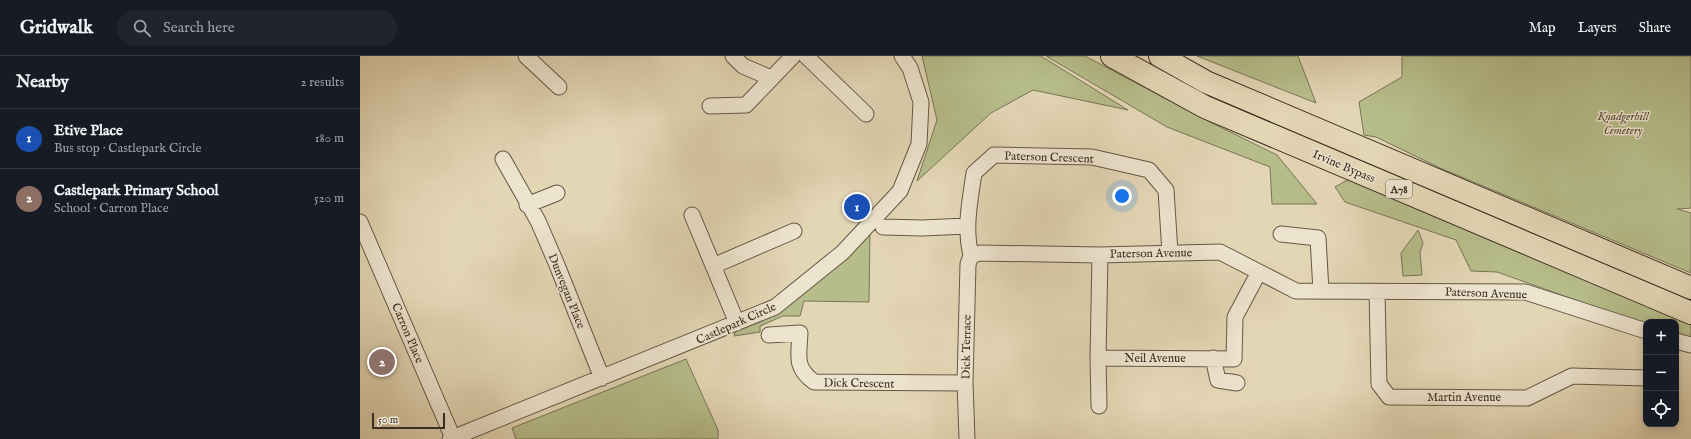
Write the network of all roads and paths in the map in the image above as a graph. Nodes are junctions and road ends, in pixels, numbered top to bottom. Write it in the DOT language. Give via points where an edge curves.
graph roads {
  1 [pos="526,56"];
  2 [pos="733,56"];
  3 [pos="793,56"];
  4 [pos="806,56"];
  5 [pos="902,56"];
  6 [pos="1112,56"];
  7 [pos="1160,56"];
  8 [pos="771,78"];
  9 [pos="559,87"];
  10 [pos="710,106"];
  11 [pos="866,114"];
  12 [pos="503,159"];
  13 [pos="557,193"];
  14 [pos="528,205"];
  15 [pos="692,215"];
  16 [pos="361,226"];
  17 [pos="966,226"];
  18 [pos="883,227"];
  19 [pos="794,231"];
  20 [pos="1281,234"];
  21 [pos="1170,253"];
  22 [pos="1100,255"];
  23 [pos="971,256"];
  24 [pos="713,266"];
  25 [pos="1259,272"];
  26 [pos="1691,288"];
  27 [pos="1321,291"];
  28 [pos="1377,292"];
  29 [pos="1691,313"];
  30 [pos="737,323"];
  31 [pos="1643,330"];
  32 [pos="769,335"];
  33 [pos="1679,342"];
  34 [pos="1691,346"];
  35 [pos="1098,358"];
  36 [pos="1213,358"];
  37 [pos="1643,374"];
  38 [pos="602,378"];
  39 [pos="965,383"];
  40 [pos="1237,383"];
  41 [pos="1099,406"];
  42 [pos="452,438"];
  43 [pos="967,439"];
  1 -- 9 [label="street"];
  2 -- 8 [label="street" via="743,66"];
  3 -- 8 [label="street"];
  4 -- 11 [label="street"];
  5 -- 30 [label="street, Castlepark Circle" via="910,68 921,102 919,144 900,191 836,258 775,307"];
  6 -- 29 [label="highway, Irvine Bypass / A78" via="1206,107"];
  7 -- 26 [label="highway, Irvine Bypass / A78" via="1206,82"];
  8 -- 10 [label="street" via="746,105"];
  12 -- 14 [label="street, Dunvegan Place"];
  13 -- 14 [label="street"];
  14 -- 38 [label="street, Dunvegan Place" via="558,265"];
  15 -- 24 [label="street"];
  16 -- 42 [label="street, Carron Place"];
  17 -- 18 [label="street"];
  17 -- 21 [label="street, Paterson Crescent" via="974,173 994,155 1092,157 1150,170 1154,174 1166,190"];
  17 -- 23 [label="street, Paterson Crescent"];
  19 -- 24 [label="street"];
  20 -- 27 [label="street" via="1318,238"];
  21 -- 22 [label="street, Paterson Avenue"];
  21 -- 25 [label="street, Paterson Avenue" via="1220,252"];
  22 -- 23 [label="street, Paterson Avenue" via="980,253"];
  22 -- 35 [label="street"];
  23 -- 39 [label="street, Dick Terrace" via="968,264"];
  24 -- 30 [label="street"];
  25 -- 27 [label="street, Paterson Avenue" via="1296,291"];
  25 -- 36 [label="street, Neil Avenue" via="1235,317 1234,359"];
  27 -- 28 [label="street, Paterson Avenue"];
  28 -- 31 [label="street, Paterson Avenue" via="1525,292"];
  28 -- 37 [label="street, Martin Avenue" via="1379,384 1389,397 1527,398 1572,376"];
  30 -- 38 [label="street, Castlepark Circle"];
  32 -- 39 [label="street, Dick Crescent" via="800,333 798,362 804,374 814,382"];
  33 -- 34 [label="street"];
  35 -- 36 [label="street, Neil Avenue"];
  35 -- 41 [label="street"];
  36 -- 40 [label="street" via="1218,380"];
  38 -- 42 [label="street, Castlepark Circle"];
  39 -- 43 [label="street, Dick Terrace"];
}
